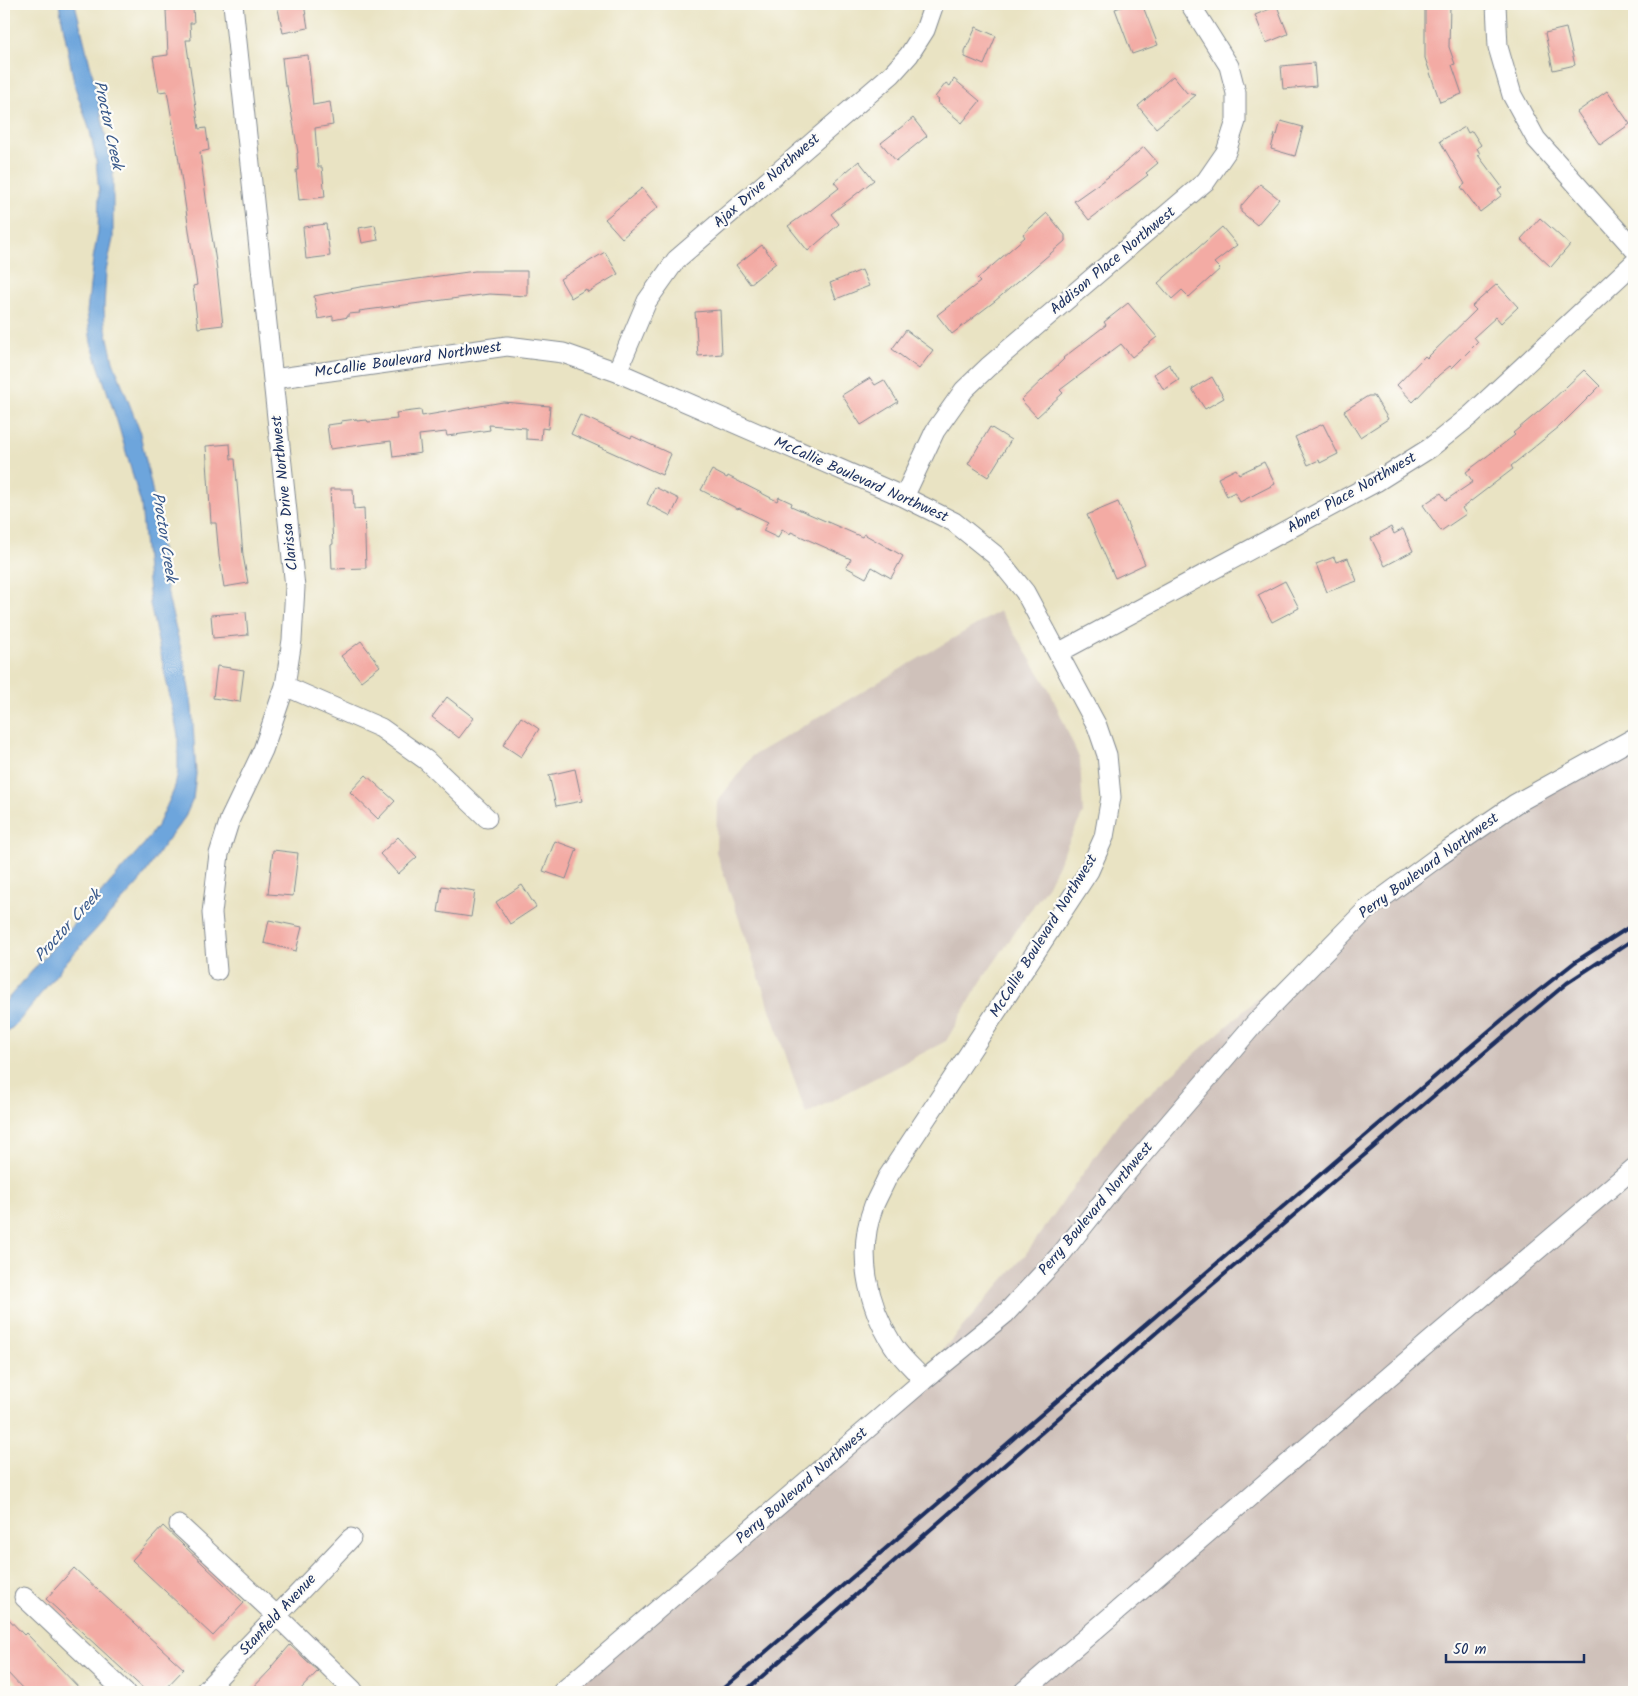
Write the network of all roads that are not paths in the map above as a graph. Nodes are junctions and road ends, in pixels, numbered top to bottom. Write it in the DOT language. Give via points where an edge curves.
graph roads {
  1 [pos="233,4"];
  2 [pos="934,4"];
  3 [pos="1190,4"];
  4 [pos="1496,4"];
  5 [pos="1634,249"];
  6 [pos="1634,263"];
  7 [pos="616,372"];
  8 [pos="274,379"];
  9 [pos="904,497"];
  10 [pos="1058,653"];
  11 [pos="285,686"];
  12 [pos="1634,738"];
  13 [pos="487,818"];
  14 [pos="217,971"];
  15 [pos="1634,1168"];
  16 [pos="924,1380"];
  17 [pos="179,1525"];
  18 [pos="351,1538"];
  19 [pos="24,1598"];
  20 [pos="277,1616"];
  21 [pos="124,1692"];
  22 [pos="204,1692"];
  23 [pos="351,1692"];
  24 [pos="562,1692"];
  25 [pos="1023,1692"];
  1 -- 8 [label="street, Clarissa Drive Northwest"];
  2 -- 7 [label="street, Ajax Drive Northwest" via="925,30 892,74 676,260 647,302"];
  3 -- 9 [label="street, Addison Place Northwest" via="1229,66 1236,93 1236,121 1226,152 1206,181 964,390 935,431"];
  4 -- 5 [label="street" via="1498,47 1512,95 1536,139"];
  6 -- 10 [label="street, Abner Place Northwest" via="1430,448 1376,482"];
  7 -- 8 [label="street, McCallie Boulevard Northwest" via="563,352 507,346"];
  7 -- 9 [label="street, McCallie Boulevard Northwest"];
  8 -- 11 [label="street, Clarissa Drive Northwest" via="294,587 292,640"];
  9 -- 10 [label="street, McCallie Boulevard Northwest" via="954,522 995,555 1025,592"];
  10 -- 16 [label="street, McCallie Boulevard Northwest" via="1097,726 1107,755 1112,796 1104,838 1089,871 887,1178 867,1231 866,1273 874,1309 894,1346"];
  11 -- 13 [label="street" via="381,728 426,760"];
  11 -- 14 [label="street, Clarissa Drive Northwest" via="263,750 230,819 219,854 212,913"];
  12 -- 16 [label="street, Perry Boulevard Northwest" via="1515,804 1366,910 1256,1022 1062,1252 1005,1314"];
  15 -- 25 [label="street"];
  16 -- 24 [label="street, Perry Boulevard Northwest"];
  17 -- 20 [label="street"];
  18 -- 20 [label="street, Stanfield Avenue"];
  19 -- 21 [label="street"];
  20 -- 22 [label="street, Stanfield Avenue"];
  20 -- 23 [label="street" via="353,1690"];
}
